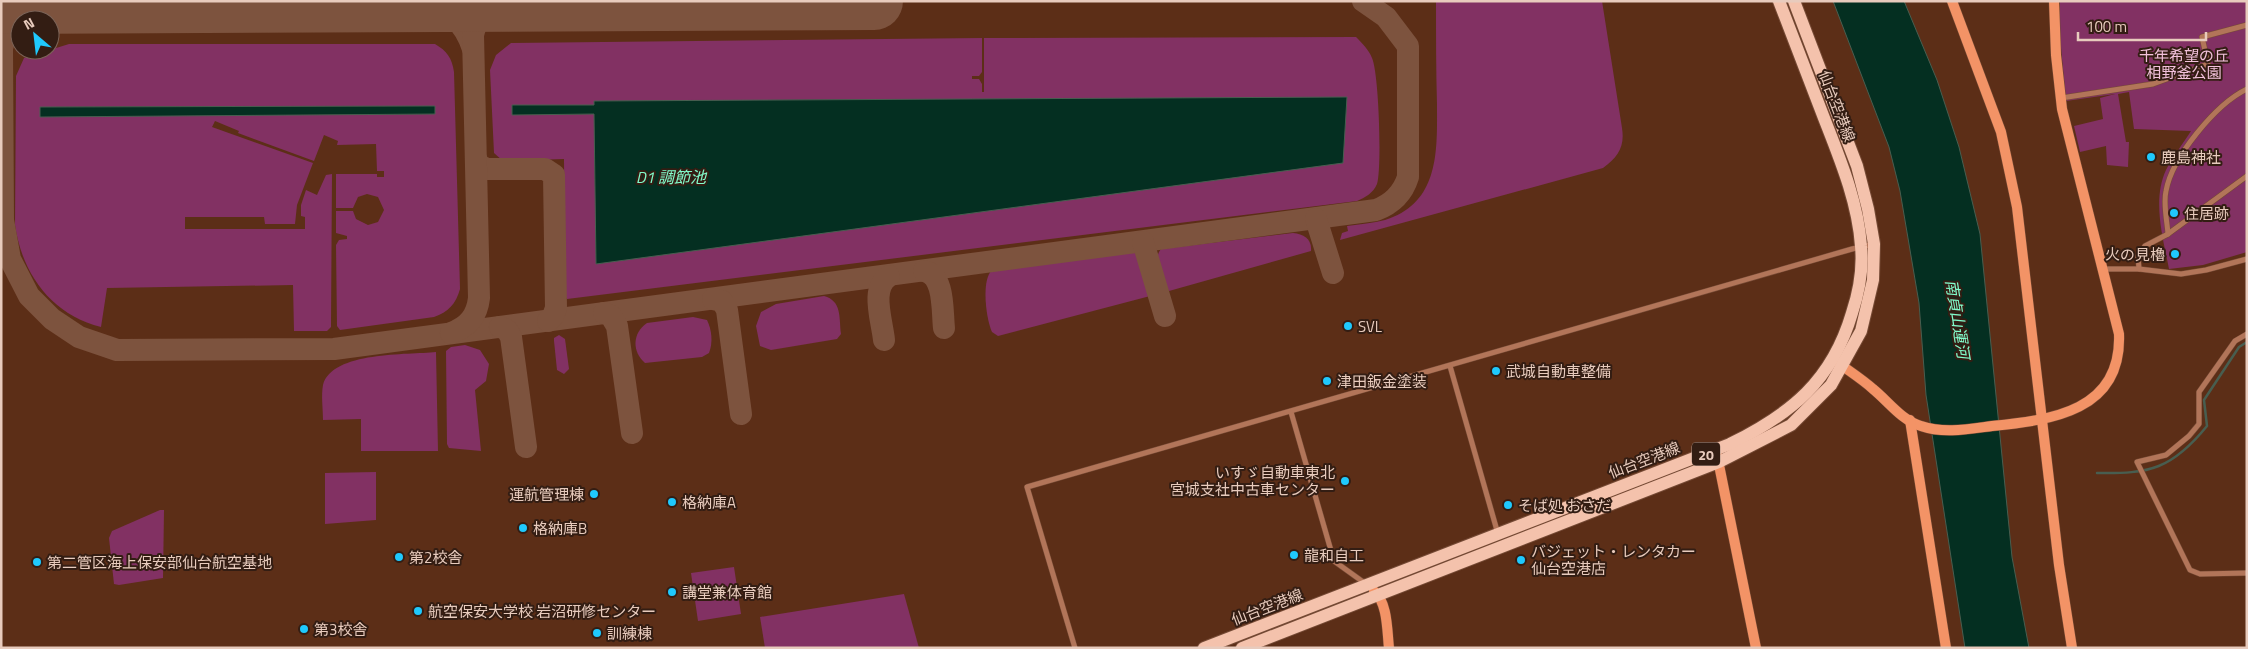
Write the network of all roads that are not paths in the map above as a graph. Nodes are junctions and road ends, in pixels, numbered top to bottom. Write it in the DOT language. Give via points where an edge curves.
graph roads {
  1 [pos="1779,1"];
  2 [pos="1794,1"];
  3 [pos="1952,1"];
  4 [pos="2054,1"];
  5 [pos="2247,25"];
  6 [pos="2247,89"];
  7 [pos="2061,98"];
  8 [pos="2247,176"];
  9 [pos="2168,234"];
  10 [pos="1868,245"];
  11 [pos="2247,259"];
  12 [pos="2103,269"];
  13 [pos="2139,269"];
  14 [pos="2247,334"];
  15 [pos="1838,363"];
  16 [pos="1450,366"];
  17 [pos="1292,412"];
  18 [pos="2043,420"];
  19 [pos="1915,423"];
  20 [pos="1717,456"];
  21 [pos="1498,533"];
  22 [pos="1502,546"];
  23 [pos="2247,573"];
  24 [pos="1368,586"];
  25 [pos="1378,595"];
  26 [pos="1237,635"];
  27 [pos="1075,648"];
  28 [pos="1204,648"];
  29 [pos="1242,648"];
  30 [pos="1389,648"];
  31 [pos="1756,648"];
  32 [pos="1946,648"];
  33 [pos="2072,648"];
  1 -- 10 [label="main road, 仙台空港線 / 20" via="1841,163"];
  2 -- 10 [label="main road, 仙台空港線 / 20" via="1857,166 1868,210"];
  3 -- 18 [label="street" via="2001,132 2017,208"];
  4 -- 7 [label="street"];
  5 -- 7 [label="street" via="2202,37 2208,64 2186,73 2153,84"];
  6 -- 9 [label="street" via="2201,128 2173,171 2165,193"];
  7 -- 12 [label="street" via="2071,150"];
  8 -- 9 [label="street"];
  9 -- 13 [label="street" via="2141,250"];
  10 -- 15 [label="main road, 仙台空港線 / 20"];
  10 -- 16 [label="street"];
  11 -- 13 [label="street" via="2181,274"];
  12 -- 13 [label="street"];
  12 -- 18 [label="street" via="2119,334 2114,370 2093,399 2067,413"];
  14 -- 23 [label="street" via="2235,342 2199,392 2199,424 2181,445 2166,455 2137,462 2190,570 2200,574"];
  15 -- 19 [label="street"];
  15 -- 20 [label="main road, 仙台空港線 / 20" via="1780,416"];
  16 -- 17 [label="street"];
  16 -- 21 [label="street"];
  17 -- 24 [label="street" via="1334,561"];
  17 -- 27 [label="street" via="1027,486"];
  18 -- 19 [label="street" via="1958,430 1939,430"];
  18 -- 33 [label="street"];
  19 -- 32 [label="street"];
  20 -- 21 [label="main road, 仙台空港線 / 20"];
  20 -- 22 [label="main road, 仙台空港線 / 20"];
  20 -- 31 [label="street"];
  21 -- 22 [label="street"];
  21 -- 24 [label="main road, 仙台空港線 / 20"];
  22 -- 25 [label="main road, 仙台空港線 / 20"];
  24 -- 25 [label="street"];
  24 -- 26 [label="main road, 仙台空港線 / 20"];
  25 -- 29 [label="main road, 仙台空港線 / 20"];
  25 -- 30 [label="street" via="1384,609"];
  26 -- 28 [label="main road, 仙台空港線 / 20"];
  26 -- 29 [label="street"];
}
